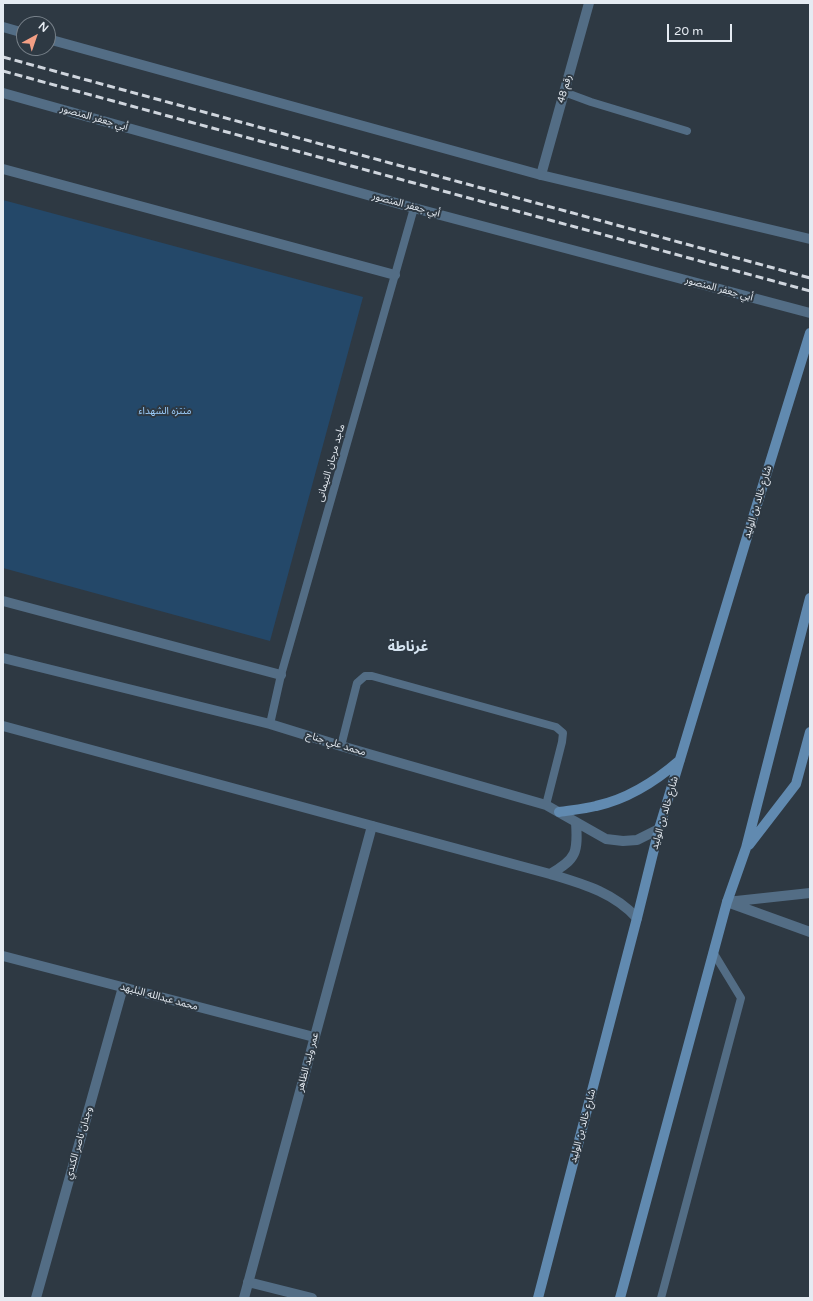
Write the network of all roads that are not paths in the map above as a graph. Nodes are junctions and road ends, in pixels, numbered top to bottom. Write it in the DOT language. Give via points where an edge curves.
graph roads {
  1 [pos="589,3"];
  2 [pos="3,27"];
  3 [pos="16,31"];
  4 [pos="56,41"];
  5 [pos="564,92"];
  6 [pos="3,93"];
  7 [pos="686,131"];
  8 [pos="3,169"];
  9 [pos="541,174"];
  10 [pos="414,208"];
  11 [pos="810,239"];
  12 [pos="395,275"];
  13 [pos="810,313"];
  14 [pos="810,332"];
  15 [pos="810,598"];
  16 [pos="3,601"];
  17 [pos="3,658"];
  18 [pos="281,676"];
  19 [pos="270,724"];
  20 [pos="3,726"];
  21 [pos="810,732"];
  22 [pos="341,746"];
  23 [pos="680,760"];
  24 [pos="546,805"];
  25 [pos="559,812"];
  26 [pos="576,822"];
  27 [pos="372,826"];
  28 [pos="659,829"];
  29 [pos="746,848"];
  30 [pos="550,874"];
  31 [pos="810,893"];
  32 [pos="727,902"];
  33 [pos="637,918"];
  34 [pos="810,932"];
  35 [pos="714,952"];
  36 [pos="3,956"];
  37 [pos="123,987"];
  38 [pos="314,1038"];
  39 [pos="248,1282"];
  40 [pos="36,1298"];
  41 [pos="244,1298"];
  42 [pos="312,1298"];
  43 [pos="538,1298"];
  44 [pos="620,1298"];
  45 [pos="661,1298"];
  1 -- 5 [label="street, رقم 48"];
  2 -- 3 [label="street"];
  4 -- 9 [label="street"];
  5 -- 7 [label="lane"];
  5 -- 9 [label="street, رقم 48"];
  6 -- 10 [label="street, أبي جعفر المنصور"];
  8 -- 12 [label="street"];
  9 -- 11 [label="street"];
  10 -- 12 [label="lane, ماجد مرجان التيمانى"];
  10 -- 13 [label="street, أبي جعفر المنصور"];
  12 -- 18 [label="lane, ماجد مرجان التيمانى"];
  14 -- 23 [label="main road, شارع خالد بن الوليد"];
  15 -- 29 [label="main road"];
  16 -- 18 [label="street"];
  17 -- 19 [label="street, محمد علي جناح"];
  18 -- 19 [label="lane, ماجد مرجان التيمانى"];
  19 -- 22 [label="street, محمد علي جناح"];
  20 -- 27 [label="street"];
  21 -- 29 [label="main road" via="796,784"];
  22 -- 24 [label="street, محمد علي جناح"];
  22 -- 24 [label="lane" via="357,683 365,676 556,726 563,734 562,742"];
  23 -- 25 [label="main road" via="636,791 596,806"];
  23 -- 28 [label="main road, شارع خالد بن الوليد"];
  24 -- 25 [label="street, محمد علي جناح"];
  25 -- 26 [label="street, محمد علي جناح"];
  26 -- 28 [label="street, محمد علي جناح" via="606,839 623,841 637,840"];
  26 -- 30 [label="street" via="578,841 574,855 566,865"];
  27 -- 30 [label="street"];
  27 -- 38 [label="street, عمر وليد الظاهر"];
  28 -- 33 [label="main road, شارع خالد بن الوليد"];
  29 -- 32 [label="main road"];
  30 -- 33 [label="street" via="595,888 629,909"];
  31 -- 32 [label="street"];
  32 -- 34 [label="street"];
  32 -- 35 [label="main road"];
  33 -- 43 [label="main road, شارع خالد بن الوليد"];
  35 -- 44 [label="main road"];
  35 -- 45 [label="lane" via="742,998"];
  36 -- 37 [label="street, محمد عبدالله البليهد"];
  37 -- 38 [label="street, محمد عبدالله البليهد"];
  37 -- 40 [label="street, وجدان ناصر الكندي"];
  38 -- 39 [label="street, عمر وليد الظاهر"];
  39 -- 41 [label="street, عمر وليد الظاهر"];
  39 -- 42 [label="street"];
}
